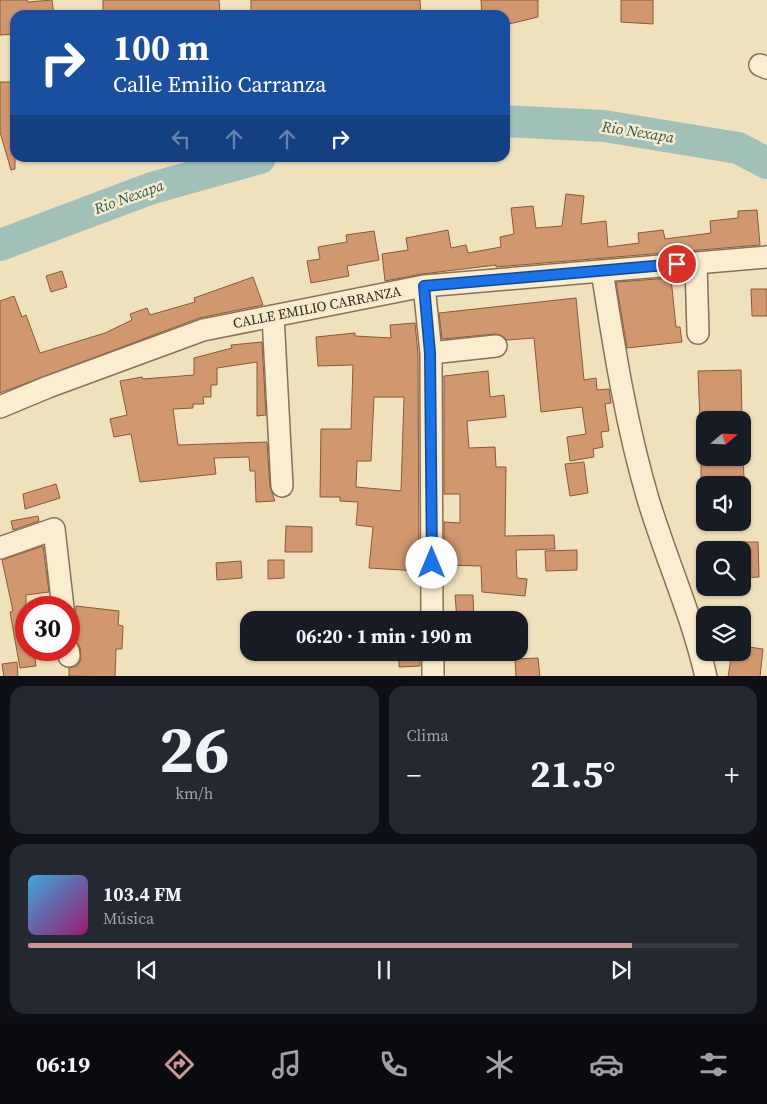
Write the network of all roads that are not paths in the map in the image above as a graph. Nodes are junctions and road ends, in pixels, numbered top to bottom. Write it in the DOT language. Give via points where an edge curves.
graph roads {
  1 [pos="767,257"];
  2 [pos="696,263"];
  3 [pos="602,271"];
  4 [pos="424,286"];
  5 [pos="273,316"];
  6 [pos="698,332"];
  7 [pos="496,346"];
  8 [pos="430,353"];
  9 [pos="0,407"];
  10 [pos="282,486"];
  11 [pos="0,548"];
  12 [pos="62,596"];
  13 [pos="432,611"];
  14 [pos="433,661"];
  15 [pos="433,676"];
  16 [pos="706,676"];
  1 -- 2 [label="street, CALLE EMILIO CARRANZA"];
  2 -- 3 [label="street, CALLE EMILIO CARRANZA"];
  2 -- 6 [label="street"];
  3 -- 4 [label="street, CALLE EMILIO CARRANZA"];
  3 -- 16 [label="street" via="619,376 648,498 698,642"];
  4 -- 5 [label="street, CALLE EMILIO CARRANZA"];
  4 -- 8 [label="street"];
  5 -- 9 [label="street, CALLE EMILIO CARRANZA" via="203,330 48,386"];
  5 -- 10 [label="street"];
  7 -- 8 [label="street"];
  8 -- 13 [label="street"];
  11 -- 12 [label="street" via="54,529"];
  14 -- 15 [label="street"];
}
